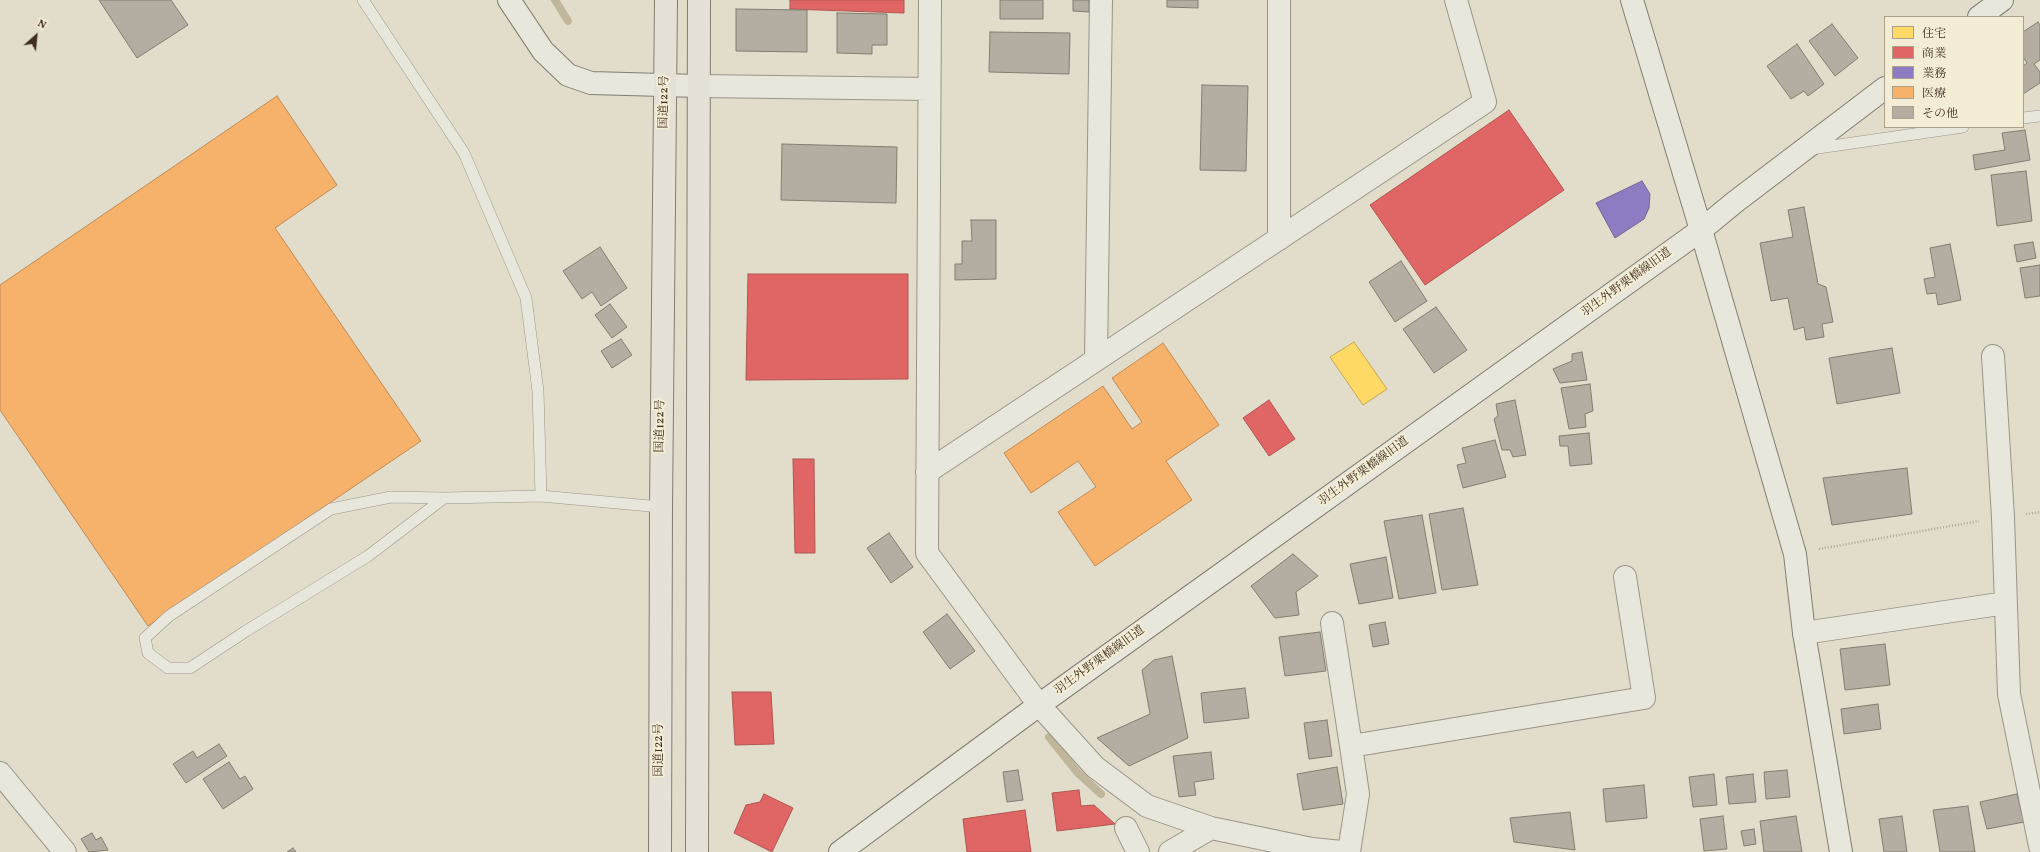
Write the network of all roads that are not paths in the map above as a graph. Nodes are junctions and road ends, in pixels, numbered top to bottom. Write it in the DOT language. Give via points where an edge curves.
graph roads {
  1 [pos="363,0"];
  2 [pos="509,0"];
  3 [pos="666,0"];
  4 [pos="699,0"];
  5 [pos="930,0"];
  6 [pos="1101,0"];
  7 [pos="1279,0"];
  8 [pos="1456,0"];
  9 [pos="1632,0"];
  10 [pos="2002,0"];
  11 [pos="1980,16"];
  12 [pos="665,85"];
  13 [pos="699,86"];
  14 [pos="929,89"];
  15 [pos="1884,89"];
  16 [pos="2040,116"];
  17 [pos="2024,118"];
  18 [pos="1956,128"];
  19 [pos="1803,150"];
  20 [pos="1701,230"];
  21 [pos="1279,239"];
  22 [pos="1993,356"];
  23 [pos="1096,360"];
  24 [pos="927,472"];
  25 [pos="541,496"];
  26 [pos="444,498"];
  27 [pos="660,507"];
  28 [pos="1625,577"];
  29 [pos="2006,603"];
  30 [pos="1332,623"];
  31 [pos="1804,633"];
  32 [pos="1038,705"];
  33 [pos="1351,746"];
  34 [pos="0,773"];
  35 [pos="1126,828"];
  36 [pos="1211,828"];
  37 [pos="2040,846"];
  38 [pos="65,852"];
  39 [pos="660,852"];
  40 [pos="697,852"];
  41 [pos="840,852"];
  42 [pos="1138,852"];
  43 [pos="1170,852"];
  44 [pos="1342,852"];
  45 [pos="1349,852"];
  46 [pos="1841,852"];
  1 -- 25 [label="lane" via="464,153 526,298 538,391"];
  2 -- 12 [label="street" via="543,51 568,75 591,83"];
  3 -- 12 [label="highway, 国道122号"];
  4 -- 13 [label="highway"];
  5 -- 14 [label="street"];
  6 -- 23 [label="street"];
  7 -- 21 [label="street"];
  8 -- 21 [label="street" via="1485,102"];
  9 -- 20 [label="street"];
  10 -- 11 [label="street"];
  12 -- 13 [label="street"];
  12 -- 27 [label="highway, 国道122号"];
  13 -- 14 [label="street"];
  13 -- 40 [label="highway"];
  14 -- 24 [label="street"];
  15 -- 19 [label="street, 羽生外野栗橋線旧道"];
  16 -- 17 [label="lane"];
  18 -- 19 [label="lane"];
  19 -- 20 [label="street, 羽生外野栗橋線旧道"];
  20 -- 31 [label="street" via="1794,554"];
  20 -- 32 [label="street, 羽生外野栗橋線旧道"];
  21 -- 23 [label="street"];
  22 -- 29 [label="street"];
  23 -- 24 [label="street"];
  24 -- 32 [label="street" via="927,552"];
  25 -- 26 [label="lane"];
  25 -- 27 [label="lane"];
  26 -- 26 [label="lane" via="368,556 190,668 168,668 148,653 145,638 170,616 331,509 391,497"];
  27 -- 39 [label="highway, 国道122号"];
  28 -- 33 [label="street" via="1644,698"];
  29 -- 31 [label="street"];
  29 -- 37 [label="street" via="2009,694"];
  30 -- 33 [label="street"];
  31 -- 46 [label="street"];
  32 -- 36 [label="street" via="1095,767 1147,806"];
  32 -- 41 [label="street, 羽生外野栗橋線旧道"];
  33 -- 45 [label="street" via="1358,794"];
  34 -- 38 [label="street"];
  35 -- 42 [label="street"];
  36 -- 43 [label="street"];
  36 -- 44 [label="street" via="1312,849"];
}
